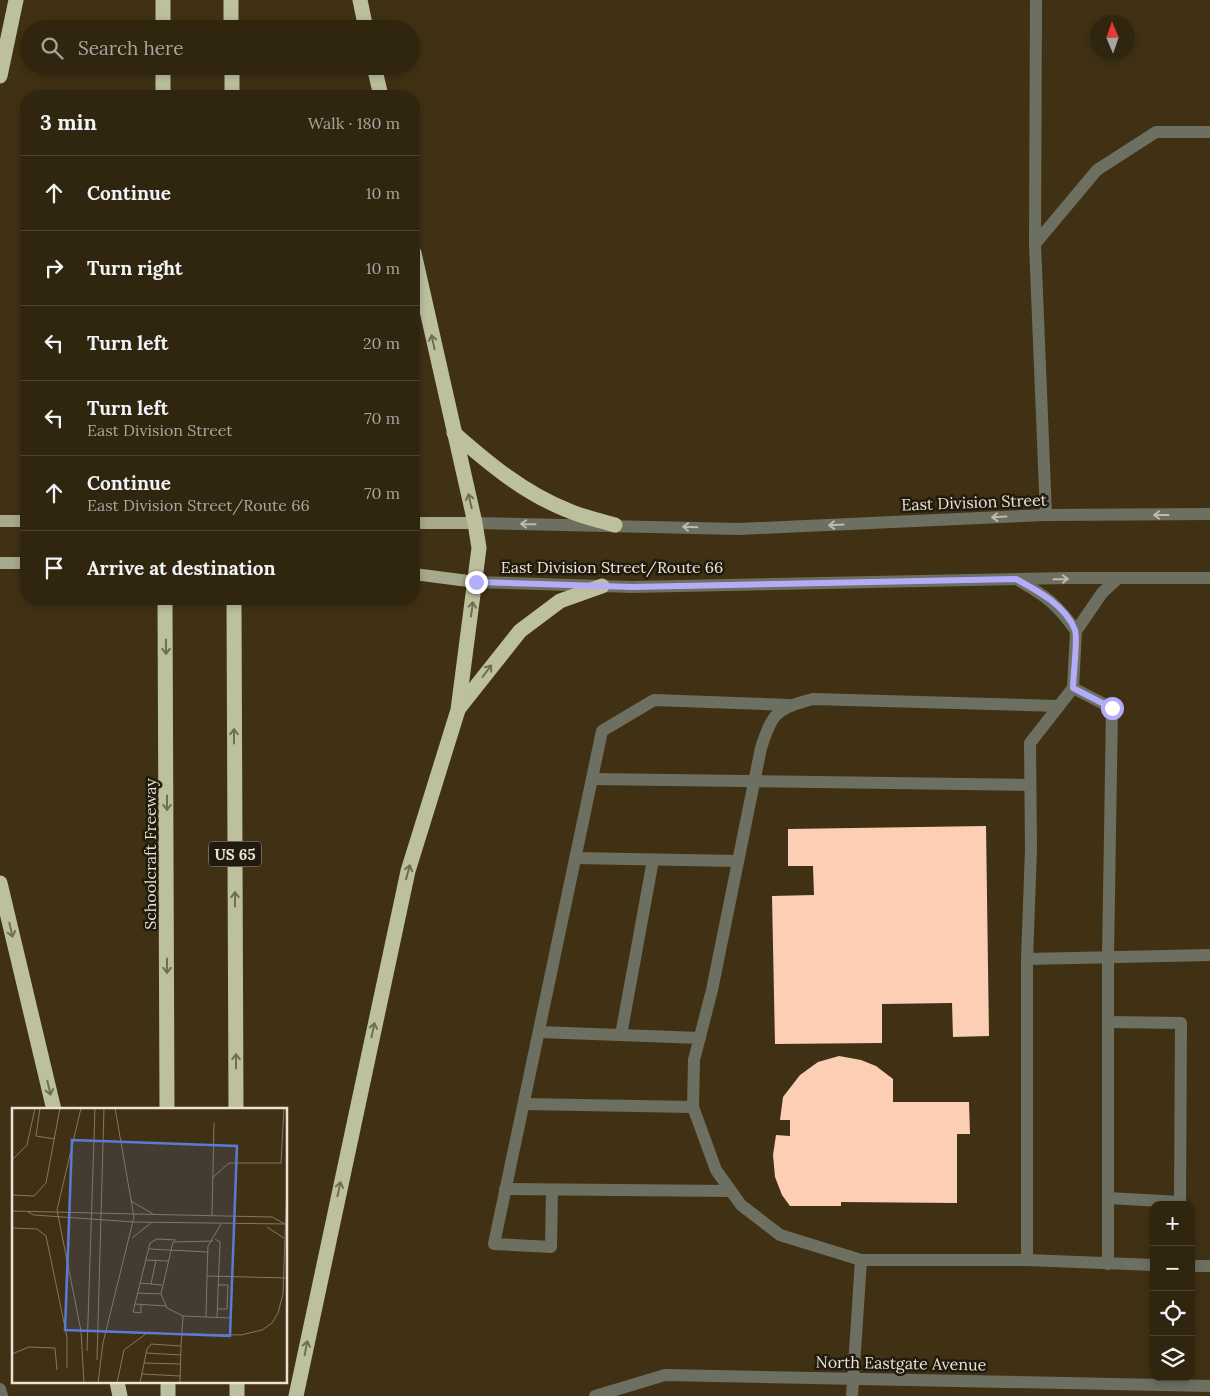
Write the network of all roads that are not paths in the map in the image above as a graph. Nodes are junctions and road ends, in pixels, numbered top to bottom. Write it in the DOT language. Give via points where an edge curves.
graph roads {
  1 [pos="16,0"];
  2 [pos="162,0"];
  3 [pos="231,0"];
  4 [pos="360,0"];
  5 [pos="1036,0"];
  6 [pos="163,20"];
  7 [pos="231,20"];
  8 [pos="364,20"];
  9 [pos="163,75"];
  10 [pos="232,75"];
  11 [pos="376,75"];
  12 [pos="0,76"];
  13 [pos="163,90"];
  14 [pos="232,90"];
  15 [pos="380,90"];
  16 [pos="1210,132"];
  17 [pos="1035,244"];
  18 [pos="420,280"];
  19 [pos="454,433"];
  20 [pos="1210,514"];
  21 [pos="1046,515"];
  22 [pos="0,521"];
  23 [pos="20,521"];
  24 [pos="420,523"];
  25 [pos="475,524"];
  26 [pos="615,525"];
  27 [pos="0,563"];
  28 [pos="20,563"];
  29 [pos="420,575"];
  30 [pos="1117,578"];
  31 [pos="1210,578"];
  32 [pos="1016,579"];
  33 [pos="476,582"];
  34 [pos="602,586"];
  35 [pos="165,605"];
  36 [pos="234,605"];
  37 [pos="1076,631"];
  38 [pos="1073,688"];
  39 [pos="789,705"];
  40 [pos="1059,706"];
  41 [pos="458,710"];
  42 [pos="592,779"];
  43 [pos="754,780"];
  44 [pos="1030,785"];
  45 [pos="576,858"];
  46 [pos="652,860"];
  47 [pos="738,861"];
  48 [pos="0,883"];
  49 [pos="1210,955"];
  50 [pos="1108,957"];
  51 [pos="1027,959"];
  52 [pos="1108,1022"];
  53 [pos="539,1032"];
  54 [pos="621,1035"];
  55 [pos="700,1038"];
  56 [pos="524,1104"];
  57 [pos="693,1107"];
  58 [pos="54,1108"];
  59 [pos="167,1108"];
  60 [pos="236,1108"];
  61 [pos="505,1188"];
  62 [pos="552,1190"];
  63 [pos="730,1190"];
  64 [pos="1108,1198"];
  65 [pos="861,1260"];
  66 [pos="1027,1260"];
  67 [pos="1108,1264"];
  68 [pos="1150,1265"];
  69 [pos="1195,1266"];
  70 [pos="1210,1266"];
  71 [pos="851,1378"];
  72 [pos="1210,1386"];
  73 [pos="0,1389"];
  74 [pos="2,1396"];
  75 [pos="296,1396"];
  76 [pos="595,1396"];
  77 [pos="852,1396"];
  1 -- 12 [label="highway"];
  2 -- 6 [label="highway"];
  3 -- 7 [label="highway"];
  4 -- 8 [label="highway"];
  5 -- 17 [label="street"];
  9 -- 13 [label="highway"];
  10 -- 14 [label="highway"];
  11 -- 15 [label="highway"];
  16 -- 17 [label="street" via="1156,132 1097,170"];
  17 -- 21 [label="street"];
  19 -- 18 [label="highway, one-way"];
  25 -- 19 [label="highway, one-way"];
  19 -- 26 [label="highway" via="493,468 529,491 567,510"];
  20 -- 21 [label="street, East Division Street, one-way"];
  21 -- 26 [label="street, East Division Street, one-way" via="739,529"];
  22 -- 23 [label="main road"];
  24 -- 25 [label="main road"];
  26 -- 25 [label="street, one-way"];
  25 -- 33 [label="highway" via="479,548"];
  27 -- 28 [label="main road"];
  29 -- 33 [label="main road, East Division Street/Route 66"];
  30 -- 31 [label="street"];
  32 -- 30 [label="street, one-way"];
  30 -- 37 [label="street" via="1102,593"];
  32 -- 34 [label="street, East Division Street/Route 66"];
  32 -- 37 [label="street" via="1047,596"];
  33 -- 34 [label="street, East Division Street/Route 66"];
  41 -- 33 [label="highway, one-way"];
  41 -- 34 [label="highway, one-way" via="520,631 560,601"];
  35 -- 59 [label="highway, Schoolcraft Freeway, one-way"];
  60 -- 36 [label="highway, US 65, one-way"];
  37 -- 38 [label="street"];
  38 -- 40 [label="street"];
  38 -- 50 [label="street" via="1112,708"];
  39 -- 40 [label="street" via="813,699"];
  39 -- 42 [label="street" via="654,700 602,731"];
  39 -- 43 [label="street" via="771,718"];
  40 -- 44 [label="street" via="1030,743"];
  75 -- 41 [label="highway, one-way" via="408,871"];
  42 -- 43 [label="street"];
  42 -- 45 [label="street"];
  43 -- 44 [label="street"];
  43 -- 47 [label="street"];
  44 -- 51 [label="street"];
  45 -- 46 [label="street"];
  45 -- 53 [label="street"];
  46 -- 47 [label="street"];
  46 -- 54 [label="street"];
  47 -- 55 [label="street"];
  48 -- 58 [label="highway, one-way"];
  49 -- 50 [label="street"];
  50 -- 51 [label="street"];
  50 -- 52 [label="street"];
  51 -- 66 [label="street"];
  52 -- 64 [label="street"];
  52 -- 64 [label="street" via="1181,1023 1180,1202"];
  53 -- 54 [label="street"];
  53 -- 56 [label="street"];
  54 -- 55 [label="street"];
  55 -- 57 [label="street" via="694,1060"];
  56 -- 57 [label="street"];
  56 -- 61 [label="street"];
  57 -- 63 [label="street" via="716,1170"];
  61 -- 62 [label="street"];
  61 -- 62 [label="street" via="494,1244 552,1247"];
  62 -- 63 [label="street"];
  63 -- 65 [label="street" via="741,1205 780,1234"];
  64 -- 67 [label="street"];
  65 -- 66 [label="street"];
  65 -- 71 [label="street"];
  66 -- 67 [label="street"];
  67 -- 68 [label="street"];
  69 -- 70 [label="street"];
  71 -- 72 [label="street, North Eastgate Avenue"];
  71 -- 76 [label="street, North Eastgate Avenue" via="665,1375"];
  71 -- 77 [label="street"];
  73 -- 74 [label="street"];
}
